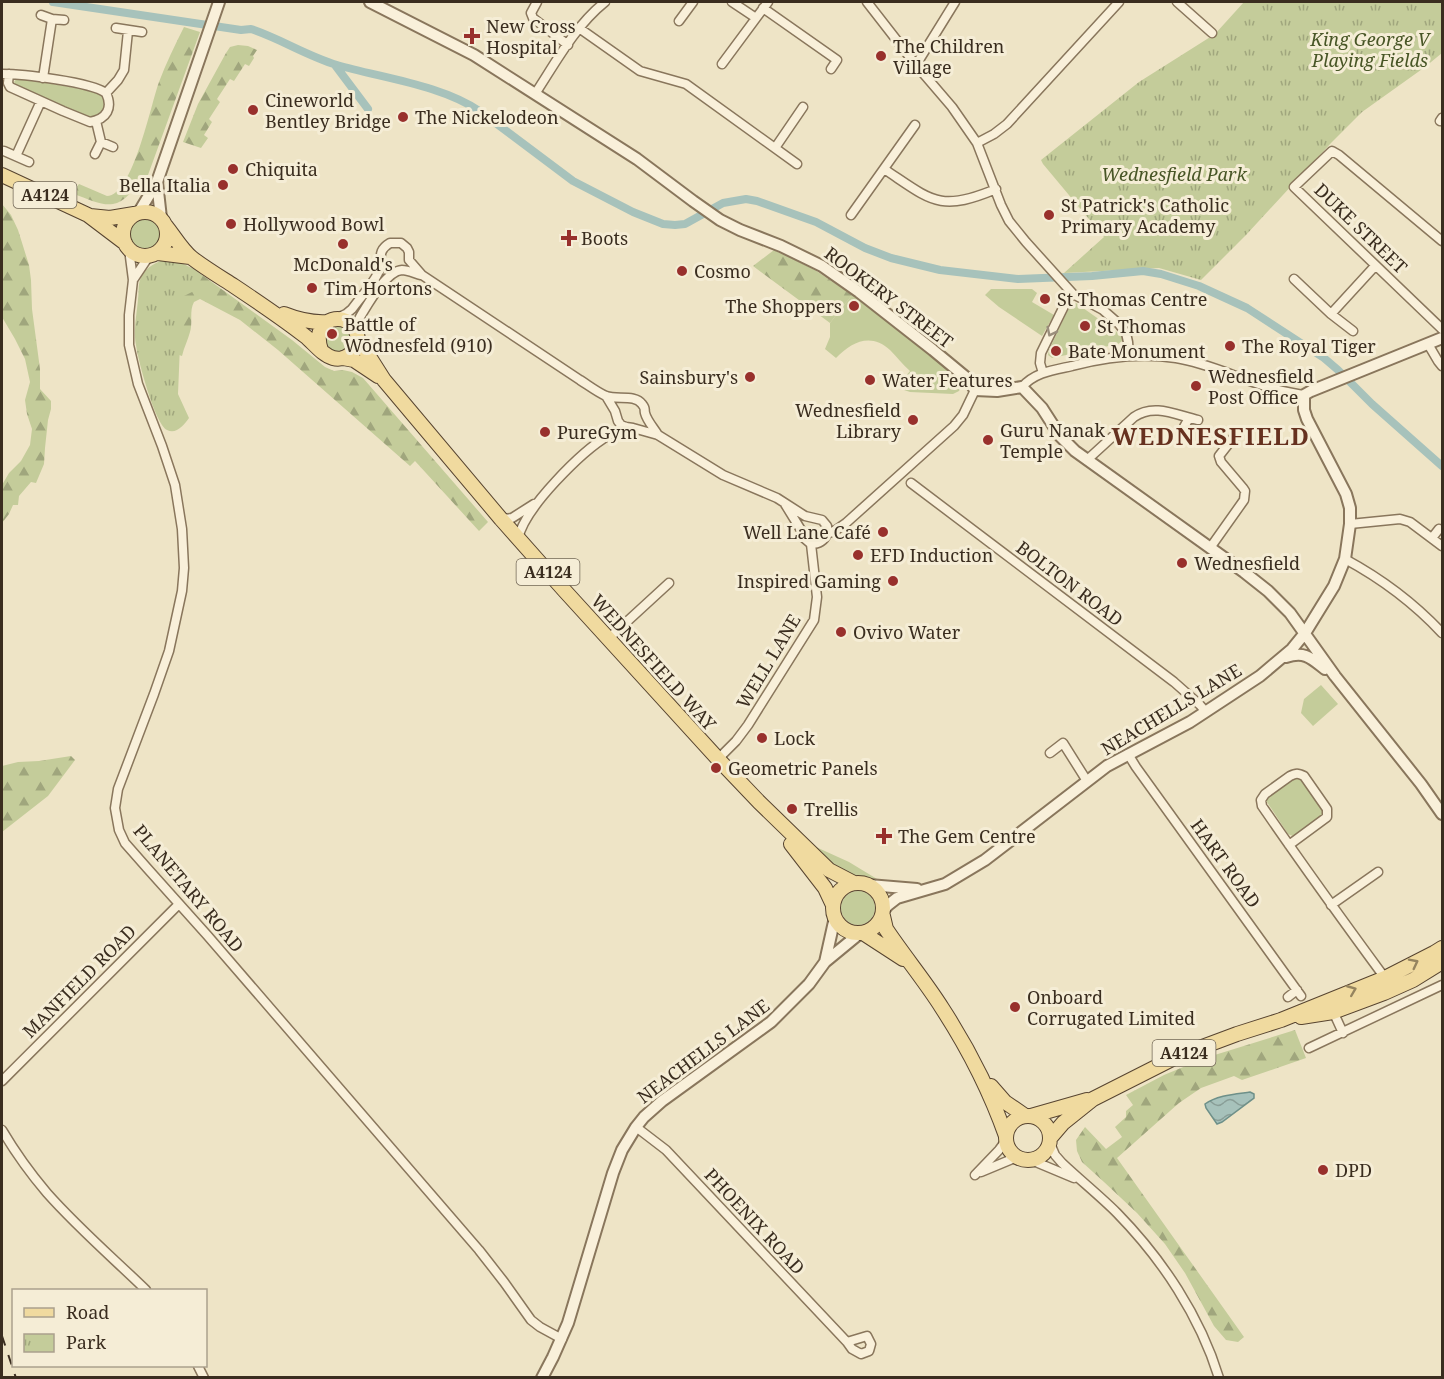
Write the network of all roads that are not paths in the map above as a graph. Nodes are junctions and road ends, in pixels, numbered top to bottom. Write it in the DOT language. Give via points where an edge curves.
graph roads {
  1 [pos="370,2"];
  2 [pos="537,2"];
  3 [pos="605,2"];
  4 [pos="693,2"];
  5 [pos="732,2"];
  6 [pos="867,2"];
  7 [pos="955,2"];
  8 [pos="1119,2"];
  9 [pos="1177,2"];
  10 [pos="766,5"];
  11 [pos="218,7"];
  12 [pos="41,15"];
  13 [pos="756,18"];
  14 [pos="52,19"];
  15 [pos="64,20"];
  16 [pos="679,21"];
  17 [pos="116,28"];
  18 [pos="579,28"];
  19 [pos="128,31"];
  20 [pos="142,32"];
  21 [pos="1212,33"];
  22 [pos="568,45"];
  23 [pos="722,64"];
  24 [pos="916,65"];
  25 [pos="831,69"];
  26 [pos="5,74"];
  27 [pos="43,78"];
  28 [pos="106,93"];
  29 [pos="535,94"];
  30 [pos="41,101"];
  31 [pos="802,107"];
  32 [pos="96,121"];
  33 [pos="915,125"];
  34 [pos="101,142"];
  35 [pos="977,143"];
  36 [pos="113,147"];
  37 [pos="775,148"];
  38 [pos="4,151"];
  39 [pos="95,154"];
  40 [pos="16,156"];
  41 [pos="29,162"];
  42 [pos="797,164"];
  43 [pos="884,169"];
  44 [pos="2,175"];
  45 [pos="157,182"];
  46 [pos="996,189"];
  47 [pos="137,213"];
  48 [pos="88,215"];
  49 [pos="851,215"];
  50 [pos="164,222"];
  51 [pos="1443,241"];
  52 [pos="127,246"];
  53 [pos="153,254"];
  54 [pos="190,257"];
  55 [pos="410,260"];
  56 [pos="381,262"];
  57 [pos="1376,266"];
  58 [pos="399,271"];
  59 [pos="422,275"];
  60 [pos="133,280"];
  61 [pos="1296,286"];
  62 [pos="1073,294"];
  63 [pos="270,310"];
  64 [pos="1331,314"];
  65 [pos="329,321"];
  66 [pos="1443,329"];
  67 [pos="1353,331"];
  68 [pos="357,336"];
  69 [pos="1443,338"];
  70 [pos="1428,344"];
  71 [pos="321,350"];
  72 [pos="1129,355"];
  73 [pos="343,358"];
  74 [pos="1443,366"];
  75 [pos="1043,373"];
  76 [pos="384,380"];
  77 [pos="1022,387"];
  78 [pos="975,390"];
  79 [pos="1304,395"];
  80 [pos="606,396"];
  81 [pos="624,399"];
  82 [pos="616,414"];
  83 [pos="645,414"];
  84 [pos="1184,427"];
  85 [pos="630,428"];
  86 [pos="1237,433"];
  87 [pos="610,434"];
  88 [pos="658,435"];
  89 [pos="1087,460"];
  90 [pos="910,483"];
  91 [pos="537,502"];
  92 [pos="785,504"];
  93 [pos="814,518"];
  94 [pos="501,519"];
  95 [pos="1350,524"];
  96 [pos="1439,529"];
  97 [pos="801,530"];
  98 [pos="827,530"];
  99 [pos="1432,538"];
  100 [pos="518,539"];
  101 [pos="816,543"];
  102 [pos="1443,546"];
  103 [pos="1210,548"];
  104 [pos="1345,559"];
  105 [pos="669,584"];
  106 [pos="1305,633"];
  107 [pos="1443,633"];
  108 [pos="608,639"];
  109 [pos="1282,658"];
  110 [pos="1335,676"];
  111 [pos="1206,712"];
  112 [pos="1050,753"];
  113 [pos="1128,754"];
  114 [pos="718,759"];
  115 [pos="1087,781"];
  116 [pos="759,802"];
  117 [pos="1443,814"];
  118 [pos="1288,845"];
  119 [pos="1378,872"];
  120 [pos="854,884"];
  121 [pos="869,885"];
  122 [pos="924,890"];
  123 [pos="179,904"];
  124 [pos="1331,905"];
  125 [pos="834,911"];
  126 [pos="883,913"];
  127 [pos="861,934"];
  128 [pos="1443,948"];
  129 [pos="825,962"];
  130 [pos="1443,962"];
  131 [pos="909,963"];
  132 [pos="1385,978"];
  133 [pos="1443,985"];
  134 [pos="1288,997"];
  135 [pos="1331,1006"];
  136 [pos="1343,1033"];
  137 [pos="1309,1048"];
  138 [pos="977,1068"];
  139 [pos="2,1081"];
  140 [pos="1093,1099"];
  141 [pos="1028,1116"];
  142 [pos="636,1127"];
  143 [pos="2,1130"];
  144 [pos="1006,1137"];
  145 [pos="1051,1140"];
  146 [pos="1024,1159"];
  147 [pos="1080,1180"];
  148 [pos="146,1289"];
  149 [pos="562,1339"];
  150 [pos="847,1342"];
  151 [pos="542,1377"];
  152 [pos="1219,1377"];
  1 -- 29 [label="street, ROOKERY STREET" via="474,55"];
  2 -- 22 [label="street" via="531,13 533,18"];
  3 -- 18 [label="street"];
  4 -- 16 [label="street"];
  5 -- 13 [label="street"];
  6 -- 24 [label="street"];
  7 -- 24 [label="street"];
  8 -- 35 [label="street" via="1007,124"];
  9 -- 21 [label="street"];
  10 -- 13 [label="street"];
  10 -- 25 [label="street" via="837,60"];
  11 -- 45 [label="street"];
  12 -- 14 [label="street"];
  13 -- 23 [label="street"];
  14 -- 15 [label="street"];
  14 -- 27 [label="street"];
  17 -- 19 [label="street"];
  18 -- 22 [label="street"];
  18 -- 37 [label="street" via="640,70 686,84"];
  19 -- 20 [label="street"];
  19 -- 28 [label="street" via="124,70"];
  22 -- 29 [label="street"];
  24 -- 35 [label="street"];
  26 -- 27 [label="street"];
  26 -- 30 [label="street" via="10,87"];
  27 -- 28 [label="street" via="96,87"];
  28 -- 32 [label="street" via="109,108"];
  29 -- 78 [label="street, ROOKERY STREET" via="637,159 720,220 822,266 933,350 968,379"];
  30 -- 32 [label="street"];
  30 -- 40 [label="street"];
  31 -- 37 [label="street"];
  32 -- 34 [label="street"];
  33 -- 43 [label="street"];
  34 -- 36 [label="street"];
  34 -- 39 [label="street"];
  35 -- 46 [label="street"];
  37 -- 42 [label="street"];
  38 -- 40 [label="street"];
  40 -- 41 [label="street"];
  43 -- 46 [label="street" via="924,196 942,202 968,200"];
  43 -- 49 [label="street"];
  44 -- 48 [label="main road, A4124"];
  45 -- 47 [label="street"];
  45 -- 50 [label="street"];
  46 -- 62 [label="street" via="1009,220"];
  47 -- 48 [label="main road, A4124" via="110,218"];
  47 -- 50 [label="main road" via="152,212"];
  47 -- 52 [label="main road" via="124,228"];
  48 -- 52 [label="main road, A4124"];
  50 -- 53 [label="main road" via="167,241"];
  50 -- 54 [label="main road"];
  51 -- 57 [label="street, DUKE STREET" via="1332,151 1294,187"];
  52 -- 53 [label="main road" via="141,256"];
  52 -- 60 [label="street, PLANETARY ROAD"];
  53 -- 54 [label="main road"];
  53 -- 60 [label="street, PLANETARY ROAD"];
  54 -- 63 [label="main road"];
  55 -- 56 [label="street" via="407,248 393,242 383,248"];
  55 -- 58 [label="street"];
  55 -- 59 [label="street"];
  56 -- 58 [label="street" via="387,269"];
  56 -- 65 [label="street" via="352,309"];
  57 -- 64 [label="street"];
  57 -- 66 [label="street, DUKE STREET"];
  58 -- 59 [label="street"];
  58 -- 68 [label="street" via="385,280 360,316"];
  59 -- 80 [label="street"];
  60 -- 123 [label="street, PLANETARY ROAD" via="129,345 138,384 175,485 183,568 169,651 118,789 115,808 125,843"];
  61 -- 64 [label="street"];
  62 -- 72 [label="street" via="1119,324 1126,333"];
  62 -- 75 [label="street, one-way" via="1041,353"];
  63 -- 65 [label="main road" via="301,321"];
  63 -- 71 [label="main road"];
  64 -- 67 [label="street"];
  65 -- 68 [label="main road" via="345,320"];
  65 -- 71 [label="main road" via="319,333"];
  68 -- 73 [label="main road" via="355,349"];
  68 -- 76 [label="main road, WEDNESFIELD WAY / A4124"];
  69 -- 70 [label="street"];
  70 -- 74 [label="street"];
  70 -- 79 [label="street"];
  71 -- 73 [label="main road" via="331,358"];
  72 -- 75 [label="street"];
  72 -- 79 [label="street" via="1178,358"];
  73 -- 76 [label="main road, WEDNESFIELD WAY / A4124" via="359,363"];
  75 -- 77 [label="street"];
  76 -- 94 [label="main road, WEDNESFIELD WAY / A4124"];
  77 -- 78 [label="street"];
  77 -- 89 [label="street" via="1060,436"];
  78 -- 98 [label="street" via="954,426 846,523"];
  79 -- 95 [label="street, NEACHELLS LANE" via="1307,419 1346,494"];
  80 -- 81 [label="street"];
  80 -- 82 [label="street"];
  81 -- 82 [label="street"];
  81 -- 83 [label="street" via="637,400"];
  82 -- 85 [label="street" via="621,425"];
  82 -- 87 [label="street"];
  83 -- 85 [label="street" via="641,423"];
  83 -- 88 [label="street"];
  84 -- 89 [label="street" via="1193,419 1157,409 1143,412"];
  85 -- 87 [label="street"];
  85 -- 88 [label="street"];
  86 -- 103 [label="street" via="1219,456 1245,491 1244,500"];
  87 -- 91 [label="street"];
  88 -- 92 [label="street" via="723,475"];
  89 -- 103 [label="street"];
  90 -- 111 [label="street, BOLTON ROAD" via="1174,682"];
  91 -- 94 [label="street" via="513,518"];
  91 -- 100 [label="street"];
  92 -- 93 [label="street"];
  92 -- 97 [label="street"];
  93 -- 97 [label="street" via="805,522"];
  93 -- 98 [label="street" via="822,520"];
  94 -- 100 [label="main road, WEDNESFIELD WAY / A4124"];
  95 -- 99 [label="street" via="1400,519"];
  95 -- 104 [label="street, NEACHELLS LANE"];
  96 -- 99 [label="street"];
  97 -- 101 [label="street" via="804,538"];
  98 -- 101 [label="street" via="825,539"];
  99 -- 102 [label="street"];
  100 -- 108 [label="main road, WEDNESFIELD WAY / A4124"];
  101 -- 114 [label="street, WELL LANE" via="817,605 812,625 739,738"];
  103 -- 106 [label="street" via="1268,591"];
  104 -- 106 [label="street, NEACHELLS LANE" via="1334,586"];
  104 -- 107 [label="street" via="1395,590"];
  105 -- 108 [label="street"];
  106 -- 109 [label="street, NEACHELLS LANE"];
  106 -- 110 [label="street"];
  108 -- 114 [label="main road, WEDNESFIELD WAY / A4124"];
  109 -- 110 [label="street" via="1308,656"];
  109 -- 111 [label="street, NEACHELLS LANE"];
  110 -- 117 [label="street"];
  111 -- 113 [label="street, NEACHELLS LANE"];
  112 -- 115 [label="street" via="1066,741"];
  113 -- 115 [label="street, NEACHELLS LANE"];
  113 -- 134 [label="street, HART ROAD" via="1299,993"];
  114 -- 116 [label="main road, WEDNESFIELD WAY / A4124"];
  115 -- 122 [label="street, NEACHELLS LANE" via="985,860 945,884"];
  116 -- 120 [label="main road, WEDNESFIELD WAY / A4124" via="828,870"];
  116 -- 125 [label="main road, WEDNESFIELD WAY / A4124" via="825,888"];
  118 -- 118 [label="street" via="1261,800 1264,794 1298,773 1327,809 1327,818"];
  118 -- 124 [label="street"];
  119 -- 124 [label="street"];
  120 -- 121 [label="main road"];
  120 -- 125 [label="main road" via="839,891"];
  121 -- 122 [label="street, NEACHELLS LANE"];
  121 -- 126 [label="main road" via="880,896"];
  122 -- 126 [label="street, NEACHELLS LANE" via="897,898"];
  123 -- 139 [label="street, MANFIELD ROAD"];
  123 -- 149 [label="street, PLANETARY ROAD" via="479,1250 531,1320"];
  124 -- 132 [label="street"];
  125 -- 127 [label="main road" via="844,930"];
  125 -- 129 [label="street, NEACHELLS LANE"];
  126 -- 127 [label="main road" via="878,924"];
  126 -- 131 [label="main road" via="886,929"];
  127 -- 129 [label="street, NEACHELLS LANE"];
  127 -- 131 [label="main road"];
  132 -- 128 [label="main road, A4124, one-way"];
  129 -- 142 [label="street, NEACHELLS LANE" via="771,1022 662,1101"];
  130 -- 135 [label="main road, A4124" via="1413,980"];
  131 -- 138 [label="main road" via="942,1008"];
  135 -- 132 [label="main road, A4124, one-way"];
  133 -- 136 [label="street"];
  135 -- 136 [label="street"];
  135 -- 140 [label="main road, A4124" via="1178,1056"];
  136 -- 137 [label="street"];
  138 -- 141 [label="main road" via="1005,1102"];
  138 -- 144 [label="main road"];
  140 -- 141 [label="main road, A4124"];
  140 -- 145 [label="main road, A4124" via="1063,1123"];
  141 -- 144 [label="main road" via="1016,1119"];
  141 -- 145 [label="main road" via="1045,1124"];
  142 -- 149 [label="street, NEACHELLS LANE" via="613,1173"];
  142 -- 150 [label="street, PHOENIX ROAD" via="666,1150"];
  143 -- 148 [label="street" via="49,1195"];
  144 -- 146 [label="main road" via="1011,1152"];
  144 -- 146 [label="street" via="975,1175"];
  145 -- 146 [label="main road" via="1040,1157"];
  145 -- 147 [label="street" via="1056,1155"];
  146 -- 147 [label="street"];
  147 -- 152 [label="street" via="1117,1214 1169,1276 1199,1329"];
  149 -- 151 [label="street, NEACHELLS LANE"];
}
